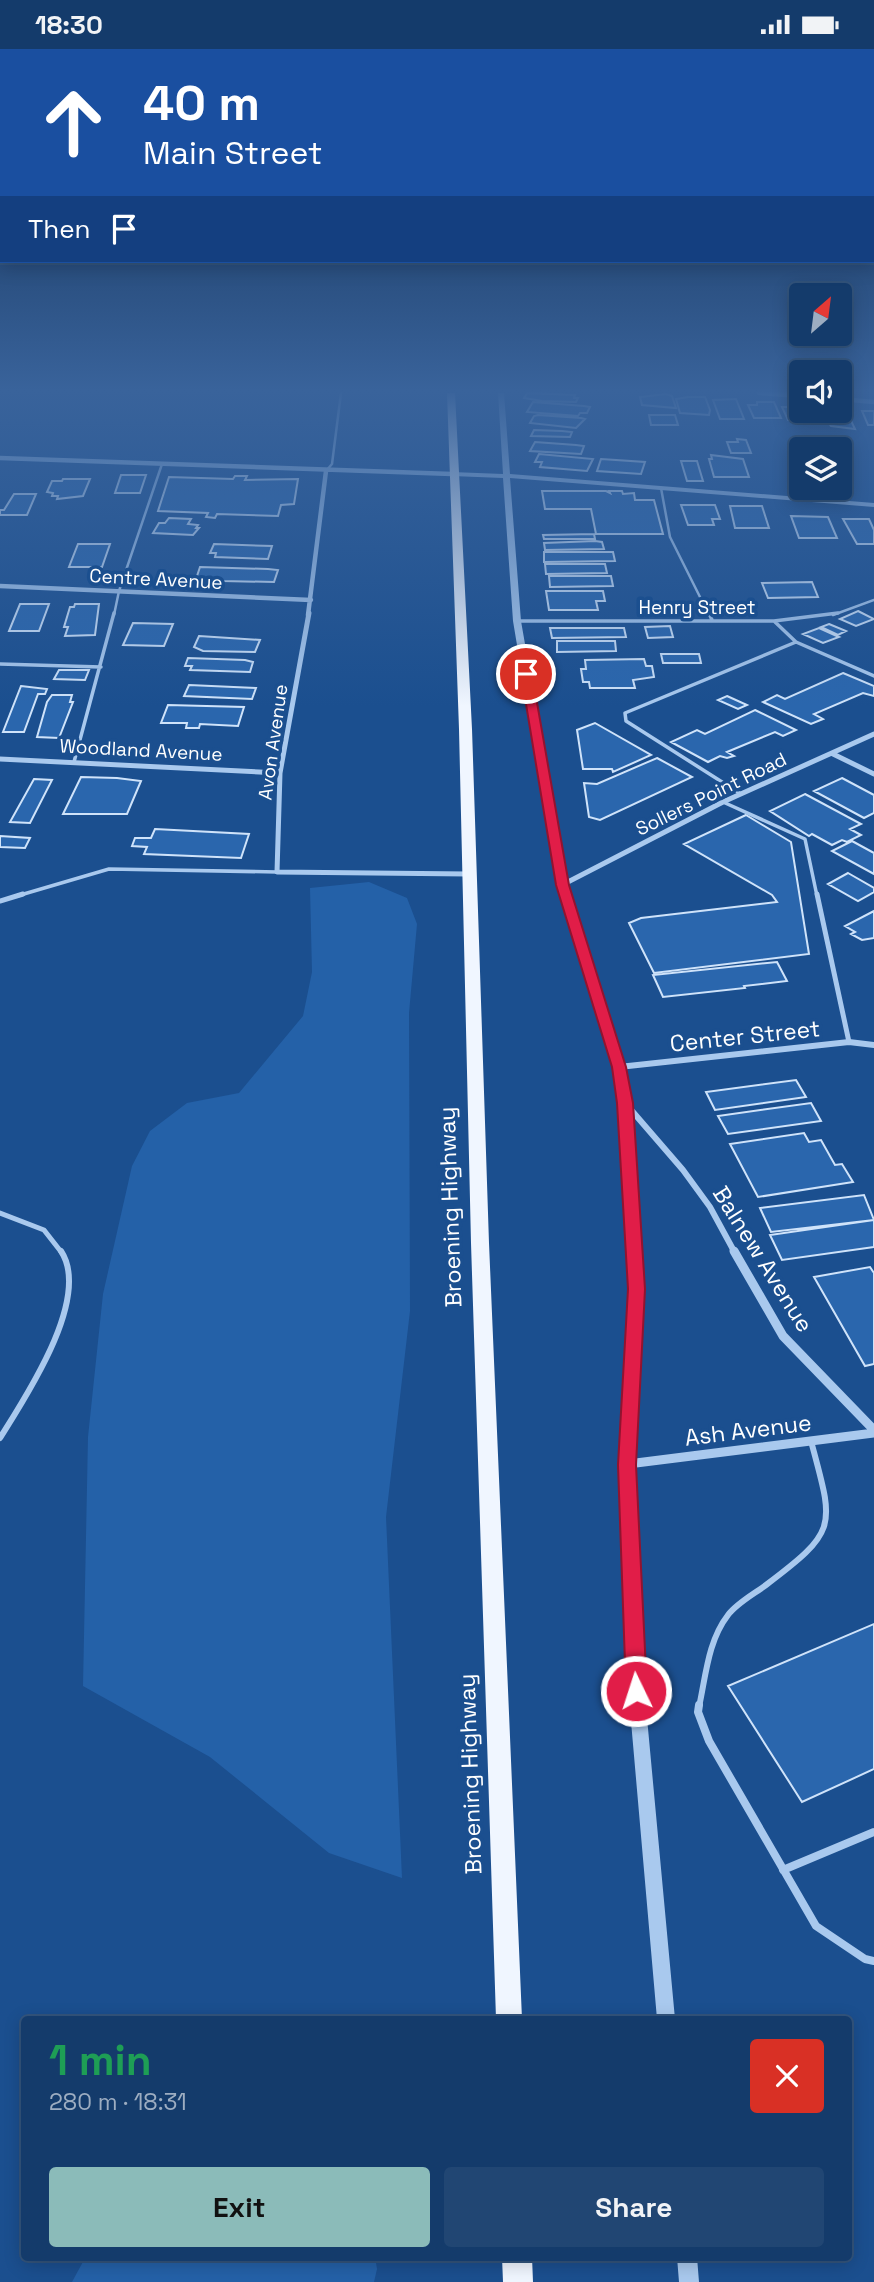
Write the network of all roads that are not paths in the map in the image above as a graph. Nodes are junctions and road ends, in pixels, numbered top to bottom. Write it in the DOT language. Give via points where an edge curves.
graph roads {
  1 [pos="151,497"];
  2 [pos="323,497"];
  3 [pos="453,497"];
  4 [pos="509,497"];
  5 [pos="663,497"];
  6 [pos="776,497"];
  7 [pos="874,505"];
  8 [pos="0,586"];
  9 [pos="119,591"];
  10 [pos="311,600"];
  11 [pos="874,600"];
  12 [pos="712,620"];
  13 [pos="517,621"];
  14 [pos="774,621"];
  15 [pos="796,642"];
  16 [pos="0,664"];
  17 [pos="101,667"];
  18 [pos="874,676"];
  19 [pos="874,734"];
  20 [pos="833,754"];
  21 [pos="0,759"];
  22 [pos="74,762"];
  23 [pos="280,773"];
  24 [pos="874,774"];
  25 [pos="741,794"];
  26 [pos="723,802"];
  27 [pos="277,872"];
  28 [pos="468,874"];
  29 [pos="562,885"];
  30 [pos="0,901"];
  31 [pos="849,1042"];
  32 [pos="874,1045"];
  33 [pos="619,1067"];
  34 [pos="625,1103"];
  35 [pos="0,1213"];
  36 [pos="874,1431"];
  37 [pos="0,1438"];
  38 [pos="811,1441"];
  39 [pos="627,1465"];
  40 [pos="874,1832"];
  41 [pos="783,1870"];
  42 [pos="874,1961"];
  43 [pos="509,2016"];
  44 [pos="666,2016"];
  45 [pos="517,2261"];
  46 [pos="687,2261"];
  47 [pos="518,2282"];
  48 [pos="689,2282"];
  1 -- 9 [label="lane"];
  2 -- 10 [label="street, Avon Avenue"];
  3 -- 28 [label="main road, Broening Highway" via="463,654"];
  4 -- 13 [label="street"];
  5 -- 12 [label="lane" via="670,537"];
  6 -- 7 [label="street"];
  8 -- 9 [label="street, Centre Avenue"];
  9 -- 10 [label="street, Centre Avenue"];
  9 -- 17 [label="lane"];
  10 -- 23 [label="street, Avon Avenue"];
  11 -- 14 [label="lane, Henry Street" via="830,616"];
  12 -- 13 [label="lane, Henry Street"];
  12 -- 14 [label="lane, Henry Street"];
  13 -- 29 [label="street"];
  14 -- 15 [label="lane"];
  15 -- 18 [label="lane"];
  15 -- 25 [label="lane" via="625,712 626,721"];
  16 -- 17 [label="lane"];
  17 -- 22 [label="lane"];
  19 -- 20 [label="street, Sollers Point Road"];
  20 -- 24 [label="street"];
  20 -- 25 [label="street, Sollers Point Road"];
  21 -- 22 [label="street, Woodland Avenue"];
  22 -- 23 [label="street, Woodland Avenue"];
  23 -- 27 [label="street, Avon Avenue"];
  25 -- 26 [label="street, Sollers Point Road"];
  26 -- 29 [label="street, Sollers Point Road"];
  26 -- 31 [label="lane" via="805,839"];
  27 -- 28 [label="street"];
  27 -- 30 [label="lane" via="109,869"];
  28 -- 43 [label="main road, Broening Highway"];
  29 -- 33 [label="street"];
  31 -- 32 [label="street, Center Street"];
  31 -- 33 [label="street, Center Street"];
  33 -- 34 [label="street"];
  34 -- 36 [label="street, Balnew Avenue" via="710,1207 783,1336"];
  34 -- 39 [label="street" via="636,1289"];
  35 -- 37 [label="lane" via="33,1223 50,1234 66,1264 69,1286 47,1362"];
  36 -- 38 [label="street, Ash Avenue"];
  38 -- 39 [label="street, Ash Avenue"];
  38 -- 41 [label="lane" via="827,1502 825,1529 808,1553 729,1613 713,1639 698,1712 709,1741"];
  39 -- 44 [label="street" via="634,1664"];
  40 -- 41 [label="lane"];
  41 -- 42 [label="lane" via="816,1926"];
  45 -- 47 [label="main road"];
  46 -- 48 [label="street"];
}
